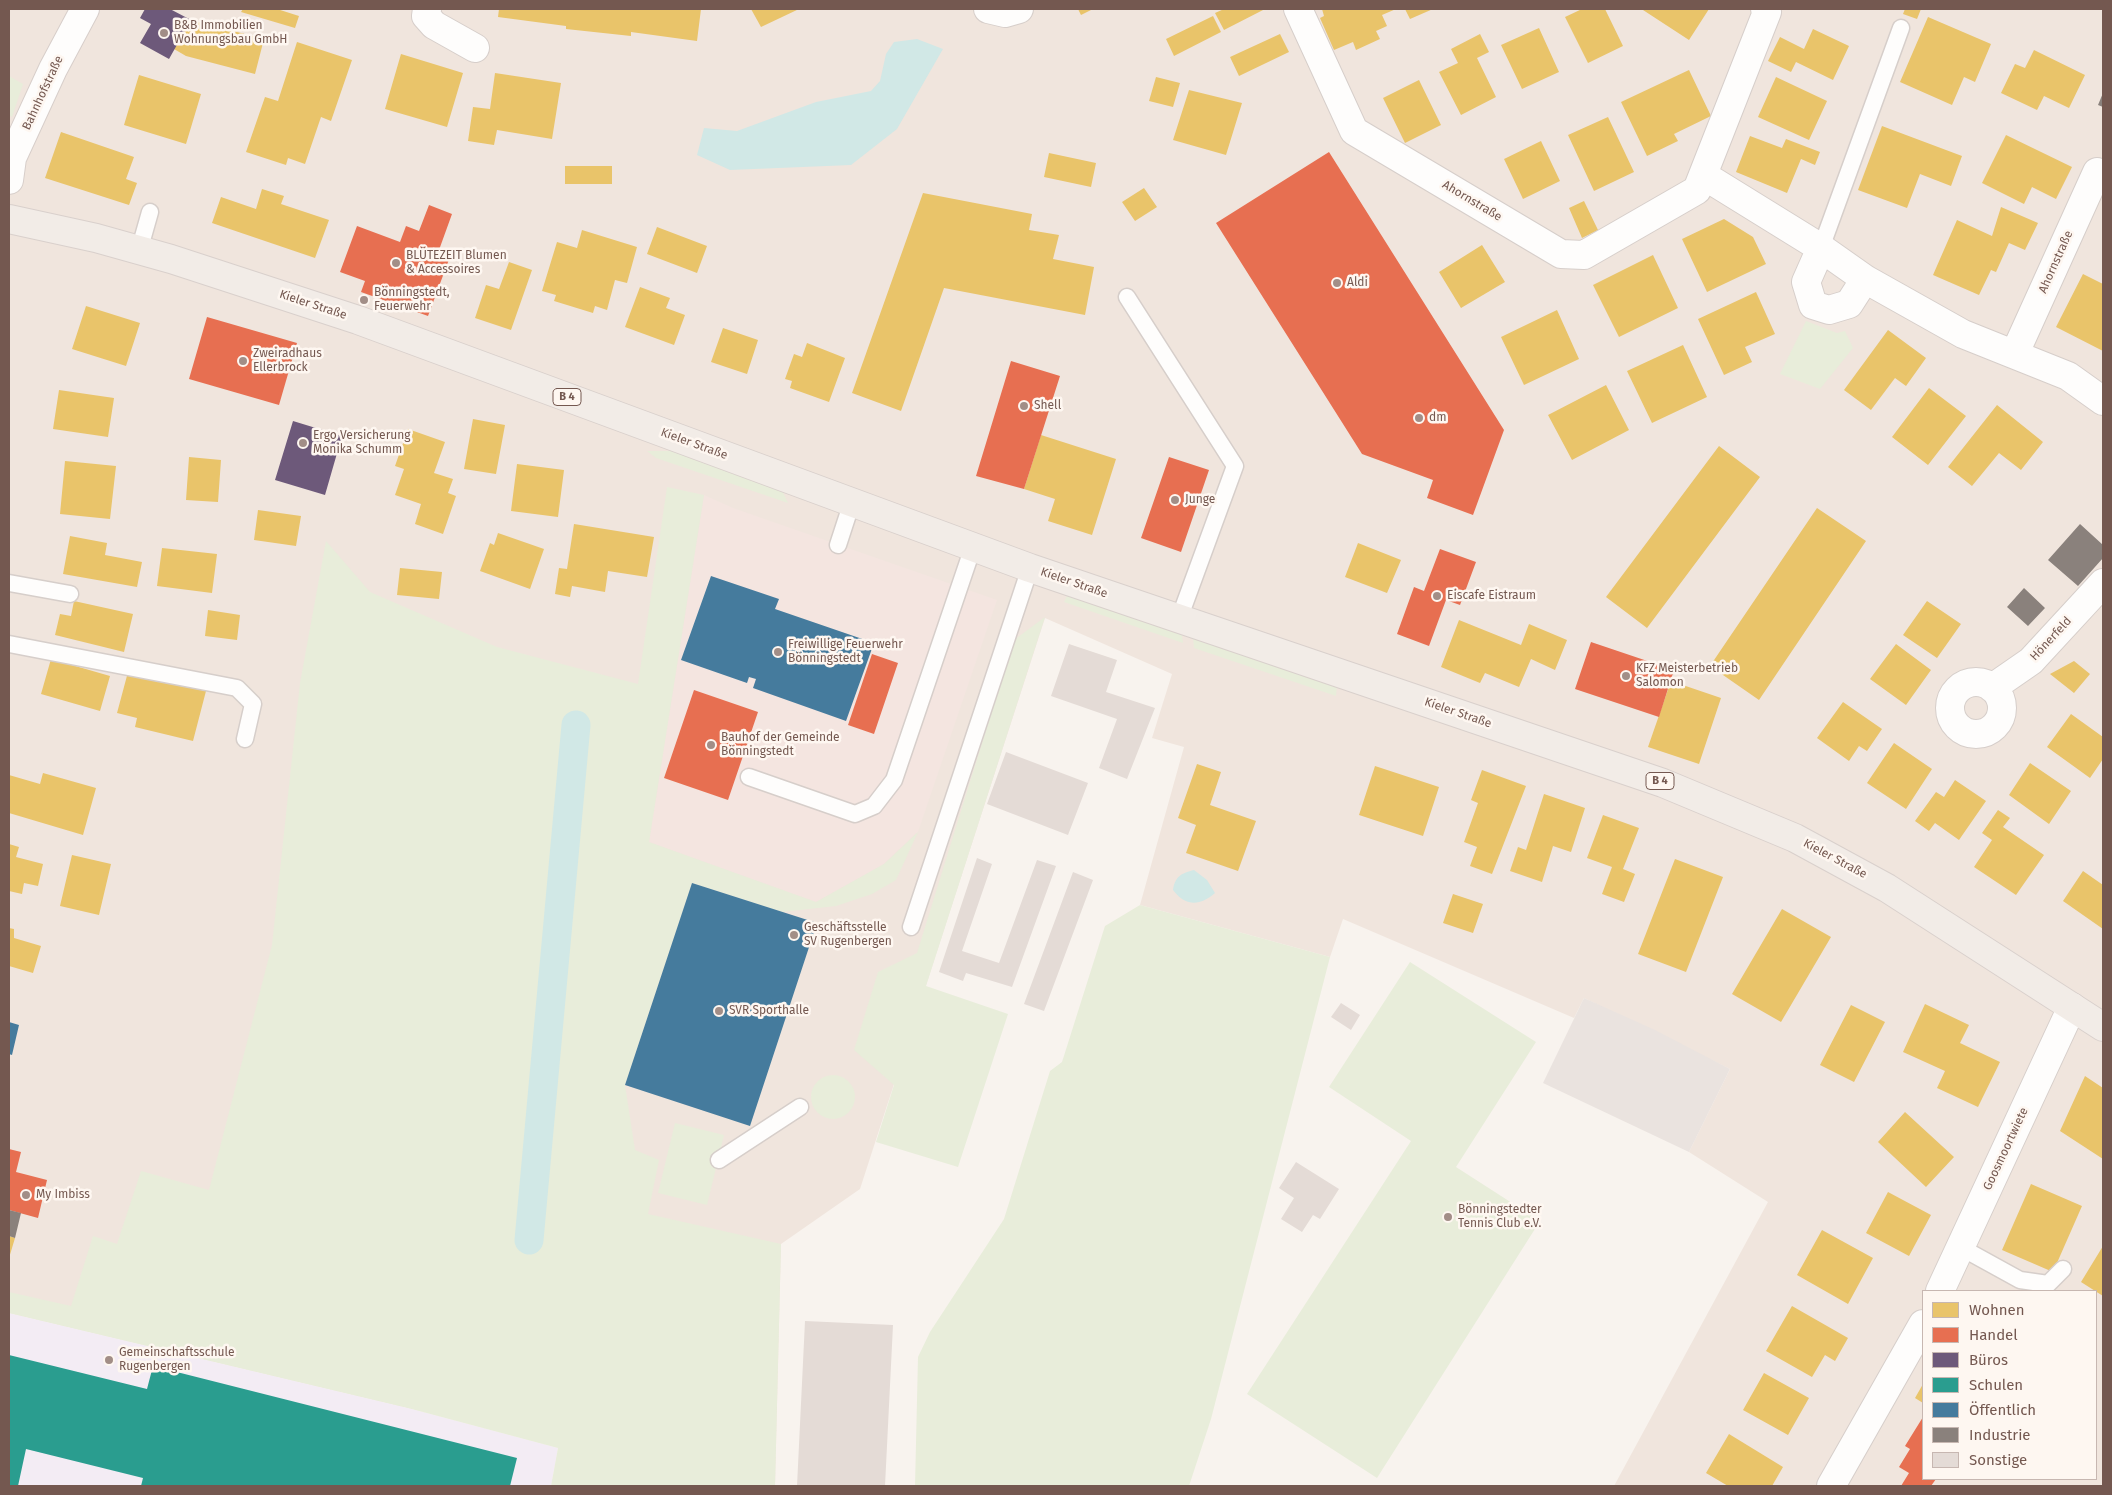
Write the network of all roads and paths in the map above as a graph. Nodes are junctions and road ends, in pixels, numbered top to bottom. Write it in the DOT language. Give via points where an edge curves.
graph roads {
  1 [pos="85,9"];
  2 [pos="427,9"];
  3 [pos="988,9"];
  4 [pos="1019,9"];
  5 [pos="1298,9"];
  6 [pos="1765,9"];
  7 [pos="1901,28"];
  8 [pos="475,48"];
  9 [pos="2097,172"];
  10 [pos="1703,175"];
  11 [pos="9,180"];
  12 [pos="150,212"];
  13 [pos="9,219"];
  14 [pos="1821,248"];
  15 [pos="139,251"];
  16 [pos="1865,278"];
  17 [pos="1127,297"];
  18 [pos="2014,353"];
  19 [pos="2103,401"];
  20 [pos="852,502"];
  21 [pos="838,546"];
  22 [pos="973,547"];
  23 [pos="1030,568"];
  24 [pos="9,583"];
  25 [pos="2103,583"];
  26 [pos="70,594"];
  27 [pos="1179,619"];
  28 [pos="9,644"];
  29 [pos="1992,688"];
  30 [pos="245,739"];
  31 [pos="749,777"];
  32 [pos="911,927"];
  33 [pos="2072,1007"];
  34 [pos="2103,1026"];
  35 [pos="800,1107"];
  36 [pos="718,1160"];
  37 [pos="1960,1247"];
  38 [pos="2063,1269"];
  39 [pos="1940,1290"];
  40 [pos="1922,1326"];
  41 [pos="1831,1486"];
  1 -- 11 [label="street, Bahnhofstraße" via="12,158"];
  2 -- 8 [label="street" via="426,16 434,25"];
  3 -- 4 [label="street" via="1005,13"];
  5 -- 10 [label="street, Ahornstraße" via="1354,131 1561,254 1584,254 1697,190"];
  6 -- 10 [label="street, Ahornstraße" via="1767,12"];
  7 -- 14 [label="lane"];
  9 -- 18 [label="street, Ahornstraße"];
  10 -- 14 [label="street"];
  12 -- 15 [label="lane"];
  13 -- 15 [label="main road, Kieler Straße / B 4"];
  14 -- 16 [label="street"];
  14 -- 16 [label="street" via="1806,282 1813,305 1829,310 1850,304"];
  15 -- 20 [label="main road, Kieler Straße / B 4" via="358,320"];
  16 -- 18 [label="street" via="1963,334"];
  17 -- 27 [label="lane" via="1235,466"];
  18 -- 19 [label="street" via="2068,376"];
  20 -- 21 [label="lane"];
  20 -- 22 [label="main road, Kieler Straße / B 4"];
  22 -- 23 [label="main road, Kieler Straße / B 4"];
  22 -- 31 [label="lane" via="894,780 874,806 855,814"];
  23 -- 27 [label="main road, Kieler Straße / B 4"];
  23 -- 32 [label="lane"];
  24 -- 26 [label="lane"];
  25 -- 29 [label="street, Hönerfeld" via="2031,661"];
  27 -- 33 [label="main road, Kieler Straße / B 4" via="1663,782 1742,814 1795,838 1887,888"];
  28 -- 30 [label="lane" via="237,688 253,704"];
  33 -- 34 [label="main road, Kieler Straße / B 4"];
  33 -- 37 [label="street, Goosmoortwiete"];
  35 -- 36 [label="lane"];
  37 -- 38 [label="lane" via="2020,1280 2048,1284"];
  37 -- 39 [label="street, Goosmoortwiete"];
  40 -- 41 [label="street"];
}
